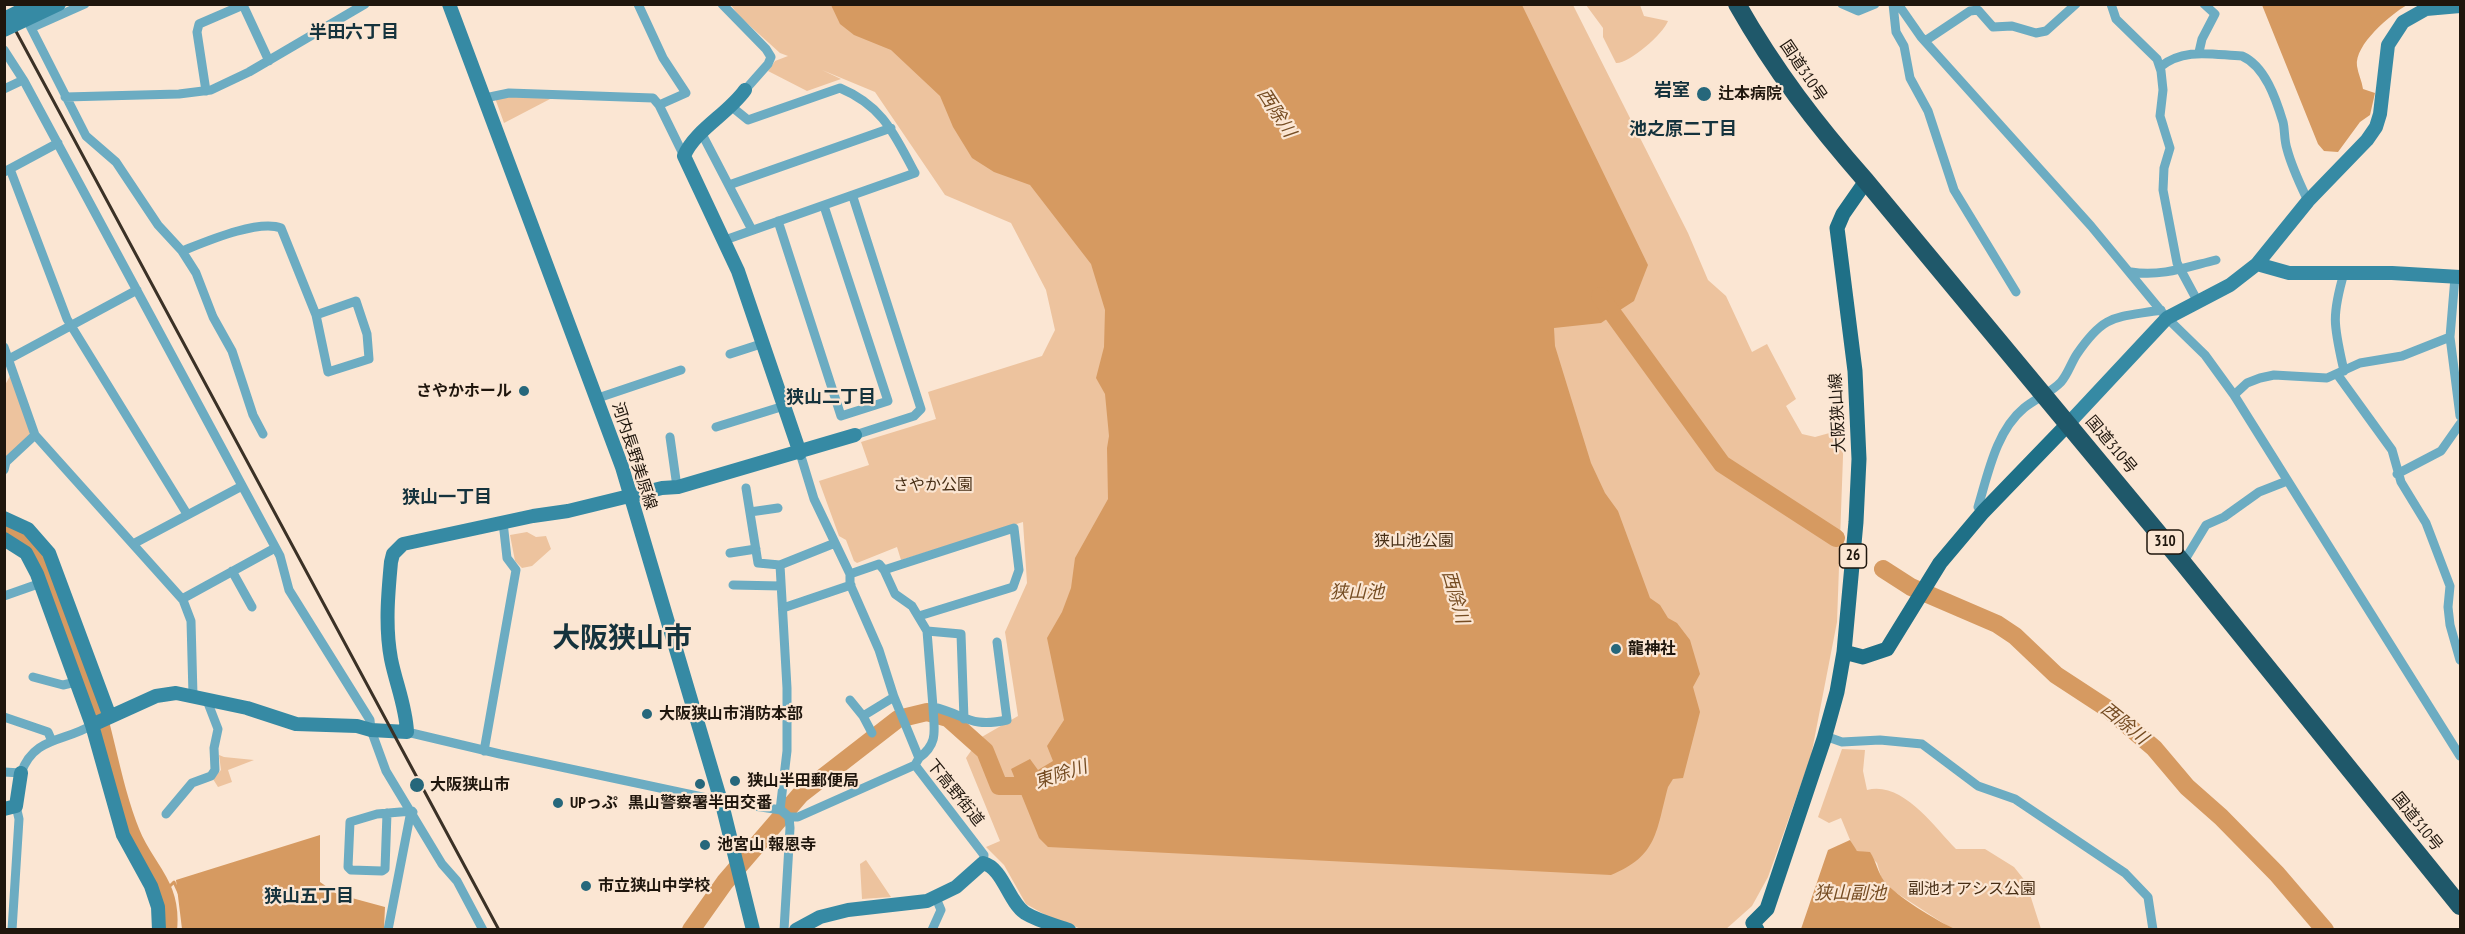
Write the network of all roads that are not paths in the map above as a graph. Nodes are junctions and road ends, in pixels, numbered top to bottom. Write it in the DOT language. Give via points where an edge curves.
graph roads {
  1 [pos="19,4"];
  2 [pos="34,4"];
  3 [pos="59,4"];
  4 [pos="85,4"];
  5 [pos="365,4"];
  6 [pos="449,4"];
  7 [pos="638,4"];
  8 [pos="722,4"];
  9 [pos="1842,4"];
  10 [pos="1875,4"];
  11 [pos="1893,4"];
  12 [pos="1898,4"];
  13 [pos="2076,4"];
  14 [pos="2111,4"];
  15 [pos="2204,4"];
  16 [pos="1742,6"];
  17 [pos="2460,6"];
  18 [pos="4,19"];
  19 [pos="31,27"];
  20 [pos="4,30"];
  21 [pos="1924,41"];
  22 [pos="4,50"];
  23 [pos="2199,52"];
  24 [pos="269,61"];
  25 [pos="2160,67"];
  26 [pos="23,80"];
  27 [pos="4,90"];
  28 [pos="745,90"];
  29 [pos="206,91"];
  30 [pos="65,97"];
  31 [pos="485,98"];
  32 [pos="659,105"];
  33 [pos="732,107"];
  34 [pos="891,128"];
  35 [pos="702,134"];
  36 [pos="58,143"];
  37 [pos="684,156"];
  38 [pos="7,170"];
  39 [pos="1866,181"];
  40 [pos="729,185"];
  41 [pos="853,197"];
  42 [pos="2308,201"];
  43 [pos="824,206"];
  44 [pos="777,221"];
  45 [pos="752,230"];
  46 [pos="725,240"];
  47 [pos="182,251"];
  48 [pos="2216,260"];
  49 [pos="2257,264"];
  50 [pos="2180,269"];
  51 [pos="2131,272"];
  52 [pos="2343,273"];
  53 [pos="2458,277"];
  54 [pos="137,290"];
  55 [pos="2016,292"];
  56 [pos="2198,302"];
  57 [pos="2164,314"];
  58 [pos="316,315"];
  59 [pos="71,326"];
  60 [pos="2450,337"];
  61 [pos="764,343"];
  62 [pos="4,347"];
  63 [pos="730,354"];
  64 [pos="9,359"];
  65 [pos="681,370"];
  66 [pos="2341,372"];
  67 [pos="2042,394"];
  68 [pos="2234,394"];
  69 [pos="598,398"];
  70 [pos="784,406"];
  71 [pos="2460,416"];
  72 [pos="2068,424"];
  73 [pos="2460,424"];
  74 [pos="716,427"];
  75 [pos="263,434"];
  76 [pos="35,435"];
  77 [pos="855,435"];
  78 [pos="670,437"];
  79 [pos="800,453"];
  80 [pos="4,470"];
  81 [pos="2397,474"];
  82 [pos="2287,481"];
  83 [pos="242,486"];
  84 [pos="676,487"];
  85 [pos="746,488"];
  86 [pos="631,497"];
  87 [pos="778,508"];
  88 [pos="750,512"];
  89 [pos="1983,512"];
  90 [pos="187,514"];
  91 [pos="4,518"];
  92 [pos="503,522"];
  93 [pos="4,539"];
  94 [pos="834,543"];
  95 [pos="133,544"];
  96 [pos="275,548"];
  97 [pos="756,549"];
  98 [pos="730,553"];
  99 [pos="2183,563"];
  100 [pos="780,565"];
  101 [pos="884,570"];
  102 [pos="232,571"];
  103 [pos="850,574"];
  104 [pos="40,583"];
  105 [pos="734,585"];
  106 [pos="851,585"];
  107 [pos="781,586"];
  108 [pos="4,596"];
  109 [pos="182,599"];
  110 [pos="252,607"];
  111 [pos="783,608"];
  112 [pos="919,616"];
  113 [pos="927,631"];
  114 [pos="997,642"];
  115 [pos="1844,652"];
  116 [pos="2460,660"];
  117 [pos="33,676"];
  118 [pos="76,682"];
  119 [pos="199,696"];
  120 [pos="894,697"];
  121 [pos="850,700"];
  122 [pos="933,711"];
  123 [pos="864,716"];
  124 [pos="4,717"];
  125 [pos="108,718"];
  126 [pos="964,719"];
  127 [pos="92,725"];
  128 [pos="371,730"];
  129 [pos="407,732"];
  130 [pos="872,733"];
  131 [pos="1825,736"];
  132 [pos="51,740"];
  133 [pos="484,751"];
  134 [pos="2460,756"];
  135 [pos="917,762"];
  136 [pos="4,772"];
  137 [pos="21,773"];
  138 [pos="721,801"];
  139 [pos="10,808"];
  140 [pos="412,812"];
  141 [pos="387,813"];
  142 [pos="784,813"];
  143 [pos="166,814"];
  144 [pos="983,863"];
  145 [pos="936,898"];
  146 [pos="2460,906"];
  147 [pos="1751,927"];
  148 [pos="12,930"];
  149 [pos="159,930"];
  150 [pos="388,930"];
  151 [pos="483,930"];
  152 [pos="753,930"];
  153 [pos="784,930"];
  154 [pos="796,930"];
  155 [pos="932,930"];
  156 [pos="1070,930"];
  157 [pos="2153,930"];
  1 -- 19 [label="street"];
  2 -- 18 [label="street, bridge"];
  3 -- 20 [label="street, bridge"];
  4 -- 19 [label="street"];
  5 -- 24 [label="street"];
  6 -- 31 [label="street, 河内長野美原線"];
  7 -- 32 [label="street" via="663,58 686,93"];
  8 -- 28 [label="street" via="771,57"];
  9 -- 10 [label="street" via="1858,11"];
  11 -- 55 [label="street" via="1896,32 1904,46 1910,78 1928,111 1954,190"];
  12 -- 21 [label="street"];
  13 -- 21 [label="street" via="2046,31 1993,27 1978,10 1970,11"];
  14 -- 25 [label="street" via="2116,19 2157,59"];
  15 -- 23 [label="street" via="2215,14"];
  16 -- 39 [label="highway, 国道310号 / 310" via="1792,93"];
  17 -- 42 [label="street" via="2426,9 2403,22 2388,45 2376,127"];
  19 -- 30 [label="street"];
  21 -- 51 [label="street"];
  22 -- 26 [label="street"];
  23 -- 25 [label="street" via="2175,58"];
  23 -- 42 [label="street" via="2249,58 2264,75 2284,123 2286,147"];
  24 -- 29 [label="street"];
  24 -- 29 [label="street" via="243,5 200,24 197,32"];
  25 -- 50 [label="street" via="2160,116 2170,148 2163,190"];
  26 -- 27 [label="street"];
  26 -- 36 [label="street"];
  28 -- 33 [label="street"];
  29 -- 30 [label="street"];
  30 -- 47 [label="street" via="86,136 116,162 158,225"];
  31 -- 32 [label="street" via="509,93 596,95 654,98"];
  31 -- 69 [label="street, 河内長野美原線"];
  32 -- 37 [label="street"];
  33 -- 34 [label="street" via="748,120 840,88 877,110"];
  33 -- 35 [label="street"];
  34 -- 40 [label="street"];
  34 -- 41 [label="street" via="915,174"];
  35 -- 37 [label="street" via="688,146"];
  35 -- 40 [label="street"];
  36 -- 38 [label="street"];
  36 -- 54 [label="street"];
  37 -- 46 [label="street"];
  38 -- 59 [label="street"];
  39 -- 67 [label="highway, 国道310号 / 310"];
  39 -- 115 [label="main road, 大阪狭山線 / 26" via="1837,228 1855,371 1858,459"];
  40 -- 45 [label="street"];
  41 -- 43 [label="street"];
  41 -- 77 [label="street" via="921,409 914,416"];
  42 -- 49 [label="street"];
  43 -- 44 [label="street"];
  43 -- 44 [label="street" via="888,401 841,416"];
  44 -- 45 [label="street"];
  45 -- 46 [label="street"];
  46 -- 61 [label="street"];
  47 -- 58 [label="street" via="250,228 281,228"];
  47 -- 75 [label="street" via="232,351"];
  48 -- 50 [label="street"];
  49 -- 52 [label="street" via="2289,273"];
  49 -- 56 [label="street" via="2230,285"];
  50 -- 51 [label="street" via="2149,275"];
  50 -- 56 [label="street"];
  51 -- 57 [label="street"];
  52 -- 53 [label="street"];
  52 -- 66 [label="street" via="2333,324"];
  53 -- 60 [label="street"];
  54 -- 59 [label="street"];
  54 -- 83 [label="street"];
  56 -- 57 [label="street"];
  57 -- 67 [label="street" via="2114,318 2099,325 2061,383"];
  57 -- 68 [label="street" via="2205,355"];
  57 -- 72 [label="street"];
  58 -- 58 [label="street" via="328,372 369,359 367,334 357,301"];
  59 -- 64 [label="street"];
  59 -- 90 [label="street"];
  60 -- 66 [label="street" via="2402,356 2360,363"];
  60 -- 71 [label="street"];
  61 -- 63 [label="street"];
  61 -- 70 [label="street"];
  62 -- 64 [label="street"];
  64 -- 76 [label="street"];
  65 -- 69 [label="street"];
  66 -- 68 [label="street" via="2326,378 2267,376 2247,383"];
  66 -- 81 [label="street" via="2392,450"];
  67 -- 72 [label="highway, 国道310号 / 310"];
  67 -- 89 [label="street" via="2010,422 1978,507"];
  68 -- 82 [label="street"];
  69 -- 86 [label="street, 河内長野美原線"];
  70 -- 74 [label="street"];
  70 -- 79 [label="street"];
  72 -- 89 [label="main road"];
  72 -- 99 [label="highway, 国道310号 / 310"];
  73 -- 81 [label="street" via="2441,451"];
  76 -- 80 [label="street" via="6,462"];
  76 -- 95 [label="street"];
  77 -- 79 [label="street"];
  78 -- 84 [label="street"];
  79 -- 84 [label="street"];
  79 -- 94 [label="street" via="814,499"];
  81 -- 116 [label="street" via="2426,523 2450,586 2450,625"];
  82 -- 99 [label="street" via="2259,492 2206,525"];
  82 -- 134 [label="street"];
  83 -- 90 [label="street"];
  83 -- 96 [label="street"];
  84 -- 86 [label="street"];
  85 -- 88 [label="street"];
  86 -- 92 [label="street"];
  86 -- 138 [label="street, 河内長野美原線"];
  87 -- 88 [label="street"];
  88 -- 97 [label="street"];
  89 -- 115 [label="main road" via="1930,579 1887,649 1863,657"];
  90 -- 95 [label="street"];
  91 -- 125 [label="street" via="28,529 49,553"];
  92 -- 129 [label="street" via="410,541 393,554 389,643"];
  92 -- 133 [label="street" via="507,558 516,570"];
  93 -- 104 [label="street" via="26,554"];
  94 -- 100 [label="street"];
  94 -- 103 [label="street"];
  95 -- 109 [label="street"];
  96 -- 102 [label="street"];
  96 -- 128 [label="street" via="289,590 368,716"];
  97 -- 98 [label="street"];
  97 -- 100 [label="street" via="758,563"];
  99 -- 146 [label="highway, 国道310号 / 310"];
  100 -- 107 [label="street"];
  101 -- 103 [label="street" via="879,564"];
  101 -- 112 [label="street" via="895,594"];
  101 -- 112 [label="street" via="1014,528 1019,570 1013,587"];
  102 -- 109 [label="street"];
  102 -- 110 [label="street"];
  103 -- 106 [label="street"];
  104 -- 108 [label="street"];
  104 -- 118 [label="street"];
  105 -- 107 [label="street"];
  106 -- 111 [label="street"];
  106 -- 120 [label="street"];
  107 -- 111 [label="street"];
  109 -- 119 [label="street" via="191,621"];
  111 -- 142 [label="street" via="787,751"];
  112 -- 113 [label="street"];
  113 -- 122 [label="street"];
  113 -- 126 [label="street" via="961,634"];
  114 -- 126 [label="street" via="1007,720 988,724"];
  115 -- 131 [label="main road, 大阪狭山線 / 26"];
  117 -- 118 [label="street" via="63,685"];
  118 -- 127 [label="street"];
  119 -- 125 [label="street" via="156,696"];
  119 -- 128 [label="street" via="296,724"];
  119 -- 143 [label="street" via="218,729 215,770 211,776 192,783"];
  120 -- 123 [label="street"];
  120 -- 135 [label="street"];
  121 -- 123 [label="street"];
  122 -- 126 [label="street" via="951,711"];
  122 -- 135 [label="street" via="934,740 931,749"];
  123 -- 130 [label="street"];
  124 -- 132 [label="street" via="48,732"];
  125 -- 127 [label="street"];
  127 -- 132 [label="street" via="79,734"];
  127 -- 149 [label="street" via="123,835 155,898"];
  128 -- 129 [label="street"];
  128 -- 140 [label="street" via="386,771"];
  129 -- 133 [label="street"];
  131 -- 147 [label="main road, 大阪狭山線 / 26" via="1767,909"];
  131 -- 157 [label="street" via="1842,742 1922,744 1978,786 2015,799 2125,873 2148,897"];
  132 -- 137 [label="street" via="30,756"];
  133 -- 138 [label="street"];
  135 -- 142 [label="street, 下高野街道" via="798,818"];
  135 -- 144 [label="street, 下高野街道" via="984,855"];
  136 -- 137 [label="street"];
  137 -- 139 [label="street"];
  138 -- 142 [label="street"];
  138 -- 152 [label="street, 河内長野美原線"];
  139 -- 148 [label="street" via="19,819"];
  140 -- 141 [label="street"];
  140 -- 150 [label="street"];
  140 -- 151 [label="street"];
  141 -- 141 [label="street" via="350,822 351,870 385,869"];
  142 -- 153 [label="street"];
  144 -- 145 [label="street" via="956,887"];
  144 -- 156 [label="street" via="992,868 1025,913"];
  145 -- 154 [label="street" via="828,915"];
  145 -- 155 [label="street" via="941,909"];
}
